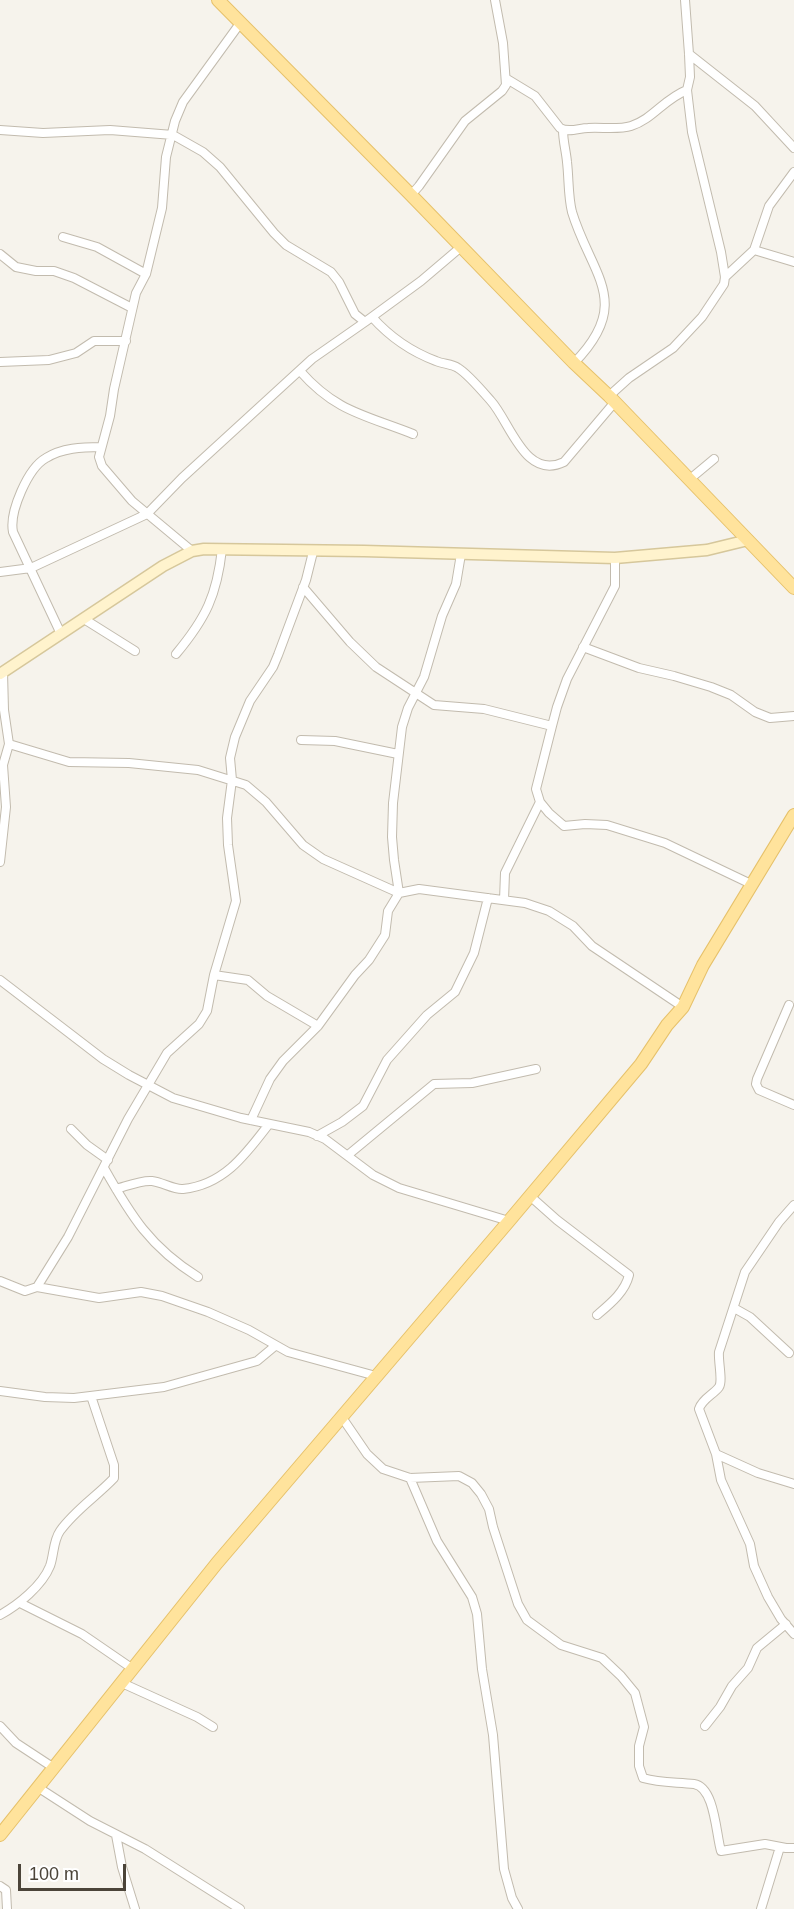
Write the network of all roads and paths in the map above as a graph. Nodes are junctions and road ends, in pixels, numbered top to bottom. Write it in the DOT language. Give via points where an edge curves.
graph roads {
  1 [pos="218,0"];
  2 [pos="495,0"];
  3 [pos="685,0"];
  4 [pos="241,22"];
  5 [pos="689,54"];
  6 [pos="507,79"];
  7 [pos="522,88"];
  8 [pos="687,90"];
  9 [pos="502,91"];
  10 [pos="0,130"];
  11 [pos="563,130"];
  12 [pos="173,135"];
  13 [pos="794,148"];
  14 [pos="794,172"];
  15 [pos="411,195"];
  16 [pos="63,237"];
  17 [pos="461,247"];
  18 [pos="754,250"];
  19 [pos="0,254"];
  20 [pos="794,262"];
  21 [pos="146,274"];
  22 [pos="725,277"];
  23 [pos="132,308"];
  24 [pos="368,320"];
  25 [pos="126,341"];
  26 [pos="0,362"];
  27 [pos="574,363"];
  28 [pos="300,371"];
  29 [pos="611,400"];
  30 [pos="413,434"];
  31 [pos="101,447"];
  32 [pos="714,459"];
  33 [pos="690,479"];
  34 [pos="147,514"];
  35 [pos="748,540"];
  36 [pos="222,549"];
  37 [pos="192,551"];
  38 [pos="313,552"];
  39 [pos="461,554"];
  40 [pos="615,558"];
  41 [pos="31,568"];
  42 [pos="0,572"];
  43 [pos="303,587"];
  44 [pos="794,588"];
  45 [pos="84,619"];
  46 [pos="62,634"];
  47 [pos="583,647"];
  48 [pos="135,651"];
  49 [pos="176,654"];
  50 [pos="2,673"];
  51 [pos="415,693"];
  52 [pos="794,716"];
  53 [pos="552,726"];
  54 [pos="301,740"];
  55 [pos="9,744"];
  56 [pos="398,754"];
  57 [pos="232,780"];
  58 [pos="540,802"];
  59 [pos="794,814"];
  60 [pos="0,862"];
  61 [pos="751,884"];
  62 [pos="399,893"];
  63 [pos="488,898"];
  64 [pos="504,900"];
  65 [pos="214,975"];
  66 [pos="0,980"];
  67 [pos="789,1005"];
  68 [pos="683,1007"];
  69 [pos="318,1026"];
  70 [pos="536,1069"];
  71 [pos="148,1085"];
  72 [pos="794,1105"];
  73 [pos="251,1120"];
  74 [pos="269,1124"];
  75 [pos="71,1129"];
  76 [pos="317,1136"];
  77 [pos="348,1155"];
  78 [pos="108,1160"];
  79 [pos="104,1168"];
  80 [pos="116,1189"];
  81 [pos="530,1196"];
  82 [pos="794,1205"];
  83 [pos="509,1221"];
  84 [pos="198,1277"];
  85 [pos="0,1281"];
  86 [pos="37,1287"];
  87 [pos="734,1308"];
  88 [pos="597,1315"];
  89 [pos="275,1346"];
  90 [pos="789,1353"];
  91 [pos="376,1376"];
  92 [pos="0,1391"];
  93 [pos="91,1396"];
  94 [pos="341,1416"];
  95 [pos="716,1454"];
  96 [pos="410,1478"];
  97 [pos="794,1484"];
  98 [pos="20,1603"];
  99 [pos="0,1615"];
  100 [pos="786,1624"];
  101 [pos="794,1634"];
  102 [pos="133,1669"];
  103 [pos="122,1683"];
  104 [pos="0,1726"];
  105 [pos="705,1726"];
  106 [pos="213,1727"];
  107 [pos="54,1768"];
  108 [pos="39,1788"];
  109 [pos="0,1835"];
  110 [pos="116,1835"];
  111 [pos="780,1847"];
  112 [pos="794,1848"];
  113 [pos="0,1886"];
  114 [pos="7,1909"];
  115 [pos="135,1909"];
  116 [pos="240,1909"];
  117 [pos="518,1909"];
  118 [pos="761,1909"];
  1 -- 4 [label="main road"];
  2 -- 6 [label="street"];
  3 -- 5 [label="street"];
  4 -- 12 [label="street" via="183,102"];
  4 -- 15 [label="main road"];
  5 -- 8 [label="street"];
  5 -- 13 [label="street" via="755,106"];
  6 -- 7 [label="street"];
  6 -- 9 [label="street"];
  7 -- 9 [label="street"];
  7 -- 11 [label="street" via="539,100"];
  8 -- 11 [label="street" via="629,127"];
  8 -- 22 [label="street" via="692,132"];
  9 -- 15 [label="street" via="465,121"];
  10 -- 12 [label="street" via="110,130"];
  11 -- 27 [label="street" via="572,212 605,296 602,320"];
  12 -- 21 [label="street" via="166,157 162,208"];
  12 -- 24 [label="street" via="220,166 274,233 331,272 355,315"];
  14 -- 18 [label="street" via="770,206"];
  15 -- 17 [label="main road"];
  16 -- 21 [label="street" via="97,247"];
  17 -- 24 [label="street"];
  17 -- 27 [label="main road"];
  18 -- 20 [label="street"];
  18 -- 22 [label="street"];
  19 -- 23 [label="street" via="16,267 54,271 74,278"];
  21 -- 23 [label="street"];
  22 -- 29 [label="street" via="689,333 674,348 628,378"];
  23 -- 25 [label="street"];
  24 -- 28 [label="street"];
  24 -- 29 [label="street" via="418,354 458,368 492,402 531,459 543,465 564,462"];
  25 -- 26 [label="street" via="94,340 76,353 49,360"];
  25 -- 31 [label="street"];
  27 -- 29 [label="main road"];
  28 -- 30 [label="street" via="315,388 352,413"];
  28 -- 34 [label="street"];
  29 -- 33 [label="main road"];
  31 -- 34 [label="street" via="102,466"];
  31 -- 41 [label="street" via="62,451 45,458 32,472 18,500 12,525"];
  32 -- 33 [label="street"];
  33 -- 35 [label="main road"];
  34 -- 37 [label="street"];
  34 -- 41 [label="street"];
  35 -- 40 [label="street" via="707,550"];
  35 -- 44 [label="main road"];
  36 -- 37 [label="street"];
  36 -- 38 [label="street"];
  36 -- 49 [label="street" via="218,580 206,613"];
  37 -- 45 [label="street"];
  38 -- 39 [label="street"];
  38 -- 43 [label="street"];
  39 -- 40 [label="street"];
  39 -- 51 [label="street" via="456,584"];
  40 -- 47 [label="street" via="615,586"];
  41 -- 42 [label="street"];
  41 -- 46 [label="street"];
  43 -- 51 [label="street" via="376,667"];
  43 -- 57 [label="street" via="273,668 250,700 235,736 230,758"];
  45 -- 46 [label="street"];
  45 -- 48 [label="street"];
  46 -- 50 [label="street"];
  47 -- 52 [label="street" via="639,668 711,687 770,718"];
  47 -- 53 [label="street" via="556,707"];
  50 -- 55 [label="street"];
  51 -- 53 [label="street" via="434,705 484,709"];
  51 -- 56 [label="street" via="402,727"];
  53 -- 58 [label="street" via="536,789"];
  54 -- 56 [label="street" via="335,741"];
  55 -- 57 [label="street" via="69,762 198,770"];
  55 -- 60 [label="street" via="3,765 6,807"];
  56 -- 62 [label="street" via="392,837"];
  57 -- 62 [label="street" via="246,785 266,802 303,845 323,860"];
  57 -- 65 [label="street" via="227,818 236,901"];
  58 -- 61 [label="street" via="564,826 607,825 665,843"];
  58 -- 64 [label="street" via="505,873"];
  59 -- 61 [label="main road"];
  61 -- 68 [label="main road"];
  62 -- 63 [label="street" via="419,889"];
  62 -- 69 [label="street" via="388,911 385,935"];
  63 -- 64 [label="street"];
  63 -- 76 [label="street" via="474,953 455,992 427,1015 387,1060 363,1106"];
  64 -- 68 [label="street" via="549,911 573,926 592,946"];
  65 -- 69 [label="street" via="248,980"];
  65 -- 71 [label="street" via="207,1011 200,1024 167,1053"];
  66 -- 71 [label="street" via="103,1059"];
  67 -- 72 [label="street" via="756,1084 759,1090"];
  68 -- 81 [label="main road"];
  69 -- 73 [label="street" via="270,1079"];
  70 -- 77 [label="street" via="472,1083 434,1084"];
  71 -- 73 [label="street" via="208,1110"];
  71 -- 78 [label="street"];
  73 -- 74 [label="street"];
  74 -- 76 [label="street"];
  74 -- 80 [label="street" via="245,1155 207,1184 181,1190 149,1181"];
  75 -- 78 [label="street"];
  76 -- 77 [label="street"];
  77 -- 83 [label="street" via="373,1175 399,1188"];
  78 -- 79 [label="street"];
  79 -- 80 [label="street"];
  79 -- 86 [label="street"];
  80 -- 84 [label="street" via="154,1243"];
  81 -- 83 [label="main road"];
  81 -- 88 [label="street" via="629,1275 627,1284"];
  82 -- 87 [label="street" via="745,1272"];
  83 -- 91 [label="main road"];
  85 -- 86 [label="street" via="25,1291"];
  86 -- 89 [label="street" via="99,1298 141,1292 162,1296 249,1330"];
  87 -- 90 [label="street" via="750,1317"];
  87 -- 95 [label="street" via="718,1363 721,1382 699,1409"];
  89 -- 91 [label="street" via="321,1363"];
  89 -- 93 [label="street" via="257,1361 205,1377 164,1387"];
  91 -- 94 [label="main road"];
  92 -- 93 [label="street" via="45,1397"];
  93 -- 98 [label="street" via="114,1465 114,1478 59,1532 50,1567"];
  94 -- 96 [label="street" via="377,1464"];
  94 -- 102 [label="main road"];
  95 -- 97 [label="street"];
  95 -- 100 [label="street" via="721,1480 750,1544 754,1566"];
  96 -- 111 [label="street" via="459,1476 481,1494 527,1620 561,1645 603,1658 635,1693 644,1726 639,1756 643,1778 698,1785 705,1791 721,1851 754,1844"];
  96 -- 117 [label="street" via="437,1541 472,1597 477,1614 493,1735 504,1869"];
  98 -- 99 [label="street"];
  98 -- 102 [label="street" via="82,1634"];
  100 -- 101 [label="street"];
  100 -- 105 [label="street" via="757,1648 748,1668"];
  102 -- 103 [label="main road"];
  103 -- 106 [label="street"];
  103 -- 107 [label="main road"];
  104 -- 107 [label="street" via="16,1743"];
  107 -- 108 [label="main road"];
  108 -- 109 [label="main road"];
  108 -- 110 [label="street"];
  110 -- 115 [label="street"];
  110 -- 116 [label="street"];
  111 -- 112 [label="street"];
  111 -- 118 [label="street"];
  113 -- 114 [label="street" via="6,1890"];
}
